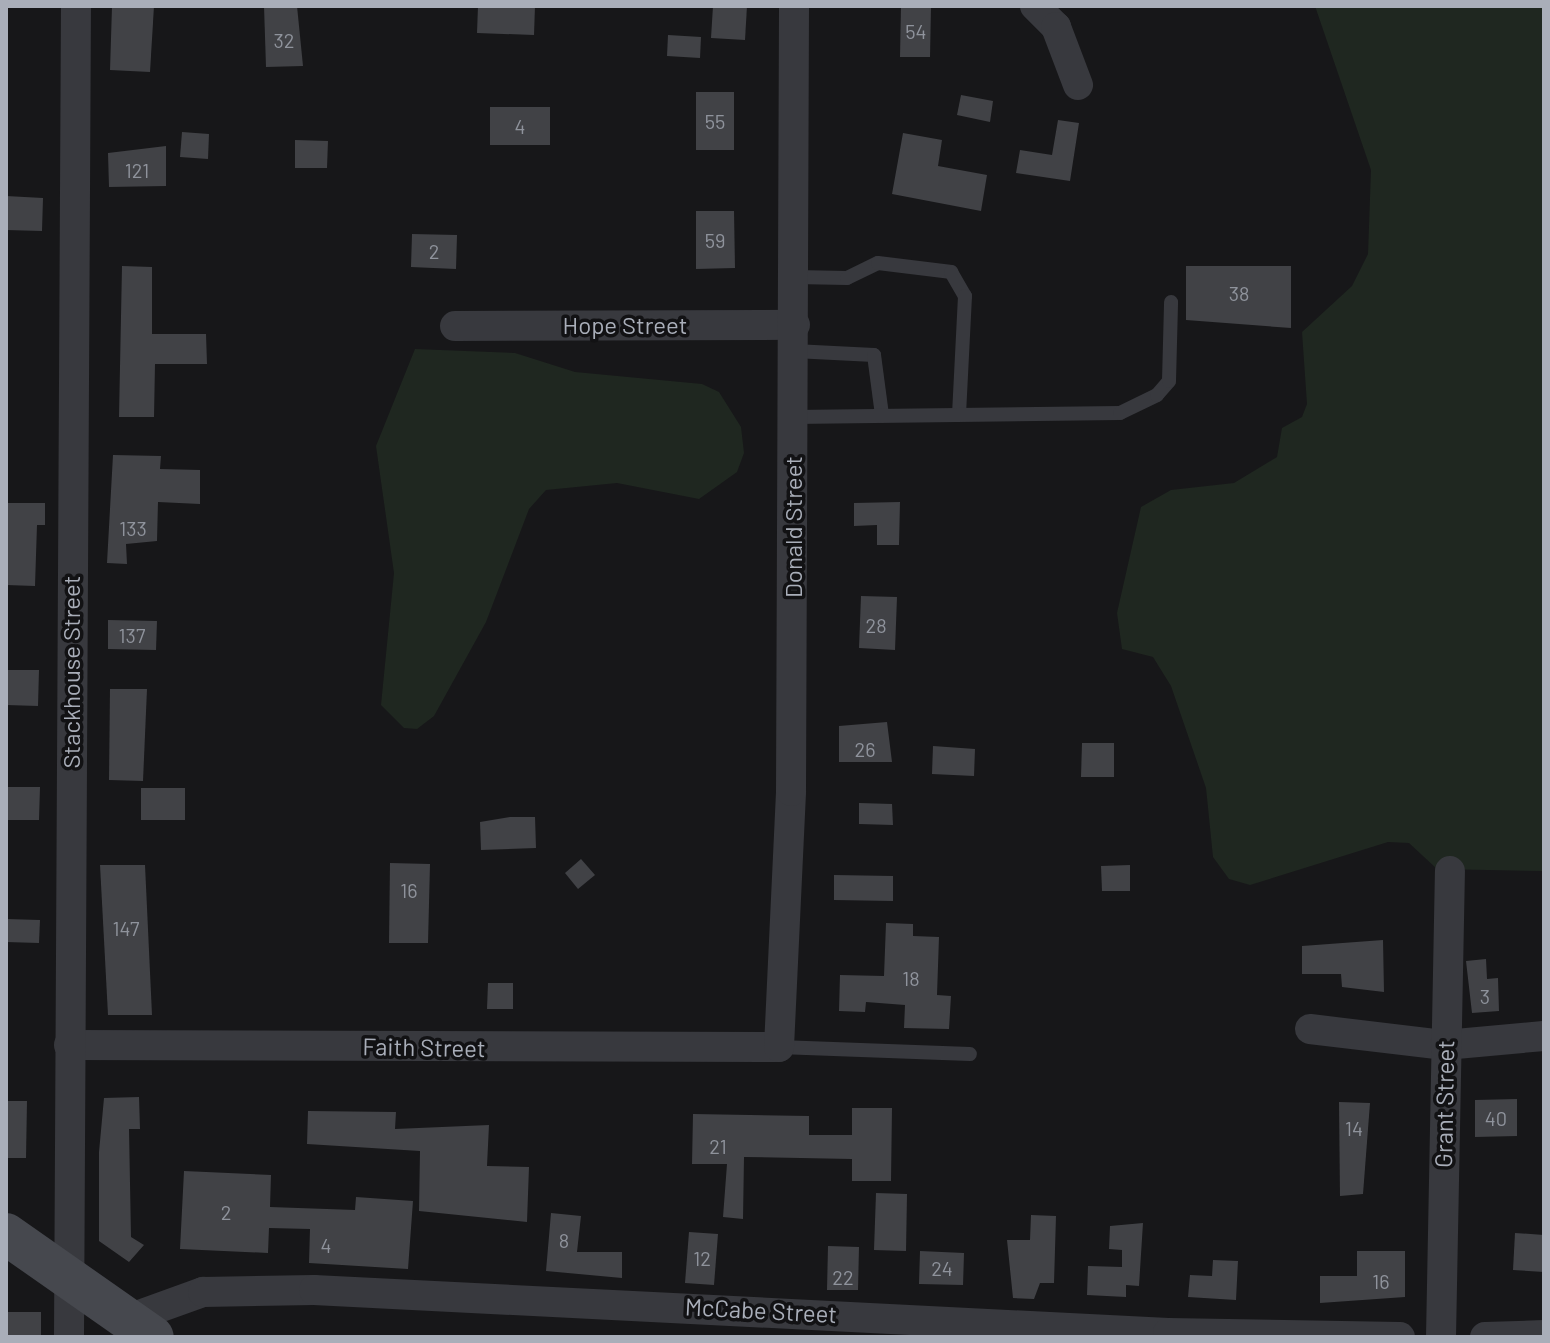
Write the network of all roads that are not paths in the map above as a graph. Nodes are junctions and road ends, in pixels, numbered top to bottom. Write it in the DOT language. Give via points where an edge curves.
graph roads {
  1 [pos="76,6"];
  2 [pos="794,6"];
  3 [pos="1035,6"];
  4 [pos="1078,85"];
  5 [pos="795,277"];
  6 [pos="1171,302"];
  7 [pos="455,326"];
  8 [pos="794,338"];
  9 [pos="959,413"];
  10 [pos="882,415"];
  11 [pos="794,417"];
  12 [pos="1450,871"];
  13 [pos="1310,1029"];
  14 [pos="1544,1036"];
  15 [pos="69,1045"];
  16 [pos="1445,1045"];
  17 [pos="779,1047"];
  18 [pos="970,1054"];
  19 [pos="6,1234"];
  20 [pos="67,1277"];
  21 [pos="140,1328"];
  22 [pos="1544,1335"];
  23 [pos="69,1337"];
  24 [pos="1400,1337"];
  25 [pos="1441,1337"];
  26 [pos="1485,1337"];
  1 -- 15 [label="street, Stackhouse Street"];
  2 -- 5 [label="street, Donald Street"];
  3 -- 4 [label="street" via="1056,27"];
  5 -- 8 [label="street, Donald Street"];
  5 -- 9 [label="lane" via="847,278 878,263 951,272 965,296"];
  6 -- 9 [label="lane" via="1169,381 1139,406 1120,413"];
  7 -- 8 [label="street, Hope Street"];
  8 -- 10 [label="lane" via="874,355"];
  8 -- 11 [label="street, Donald Street"];
  9 -- 10 [label="lane"];
  10 -- 11 [label="lane"];
  11 -- 17 [label="street, Donald Street" via="791,791"];
  12 -- 16 [label="street, Grant Street"];
  13 -- 16 [label="street"];
  14 -- 16 [label="street"];
  15 -- 17 [label="street, Faith Street"];
  15 -- 20 [label="street, Stackhouse Street"];
  16 -- 25 [label="street, Grant Street"];
  17 -- 18 [label="lane"];
  19 -- 20 [label="main road"];
  20 -- 21 [label="main road"];
  20 -- 23 [label="street, Stackhouse Street"];
  21 -- 24 [label="street, McCabe Street" via="203,1292 314,1290 1168,1333"];
  22 -- 26 [label="street"];
}
